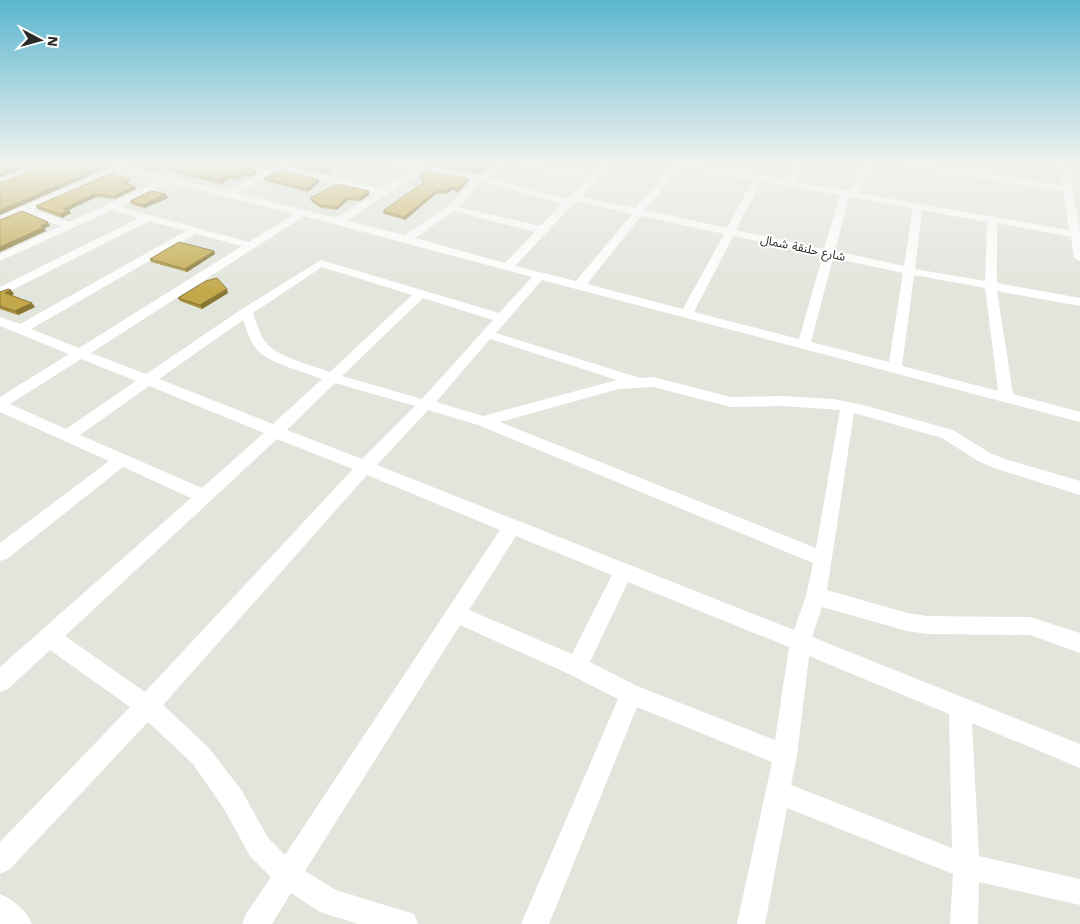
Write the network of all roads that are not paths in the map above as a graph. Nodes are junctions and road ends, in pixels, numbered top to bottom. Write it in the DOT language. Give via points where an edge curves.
graph roads {
  1 [pos="31,207"];
  2 [pos="110,207"];
  3 [pos="285,207"];
  4 [pos="361,207"];
  5 [pos="564,207"];
  6 [pos="611,207"];
  7 [pos="642,207"];
  8 [pos="743,207"];
  9 [pos="845,207"];
  10 [pos="918,207"];
  11 [pos="929,207"];
  12 [pos="1071,207"];
  13 [pos="452,208"];
  14 [pos="25,210"];
  15 [pos="304,212"];
  16 [pos="638,212"];
  17 [pos="149,217"];
  18 [pos="992,219"];
  19 [pos="0,220"];
  20 [pos="339,221"];
  21 [pos="70,226"];
  22 [pos="195,230"];
  23 [pos="542,230"];
  24 [pos="730,232"];
  25 [pos="1077,234"];
  26 [pos="407,239"];
  27 [pos="253,246"];
  28 [pos="830,255"];
  29 [pos="0,258"];
  30 [pos="1080,258"];
  31 [pos="507,267"];
  32 [pos="909,271"];
  33 [pos="539,276"];
  34 [pos="578,286"];
  35 [pos="991,287"];
  36 [pos="0,292"];
  37 [pos="420,294"];
  38 [pos="1080,302"];
  39 [pos="246,312"];
  40 [pos="687,314"];
  41 [pos="502,318"];
  42 [pos="0,321"];
  43 [pos="19,330"];
  44 [pos="488,334"];
  45 [pos="804,345"];
  46 [pos="82,355"];
  47 [pos="895,369"];
  48 [pos="333,378"];
  49 [pos="148,381"];
  50 [pos="639,382"];
  51 [pos="1006,397"];
  52 [pos="3,400"];
  53 [pos="425,405"];
  54 [pos="848,406"];
  55 [pos="1080,417"];
  56 [pos="483,421"];
  57 [pos="275,432"];
  58 [pos="68,436"];
  59 [pos="121,460"];
  60 [pos="365,467"];
  61 [pos="1080,488"];
  62 [pos="204,496"];
  63 [pos="512,527"];
  64 [pos="0,553"];
  65 [pos="823,559"];
  66 [pos="623,572"];
  67 [pos="816,596"];
  68 [pos="456,614"];
  69 [pos="49,637"];
  70 [pos="800,642"];
  71 [pos="1080,643"];
  72 [pos="576,667"];
  73 [pos="0,681"];
  74 [pos="631,694"];
  75 [pos="147,706"];
  76 [pos="960,708"];
  77 [pos="785,756"];
  78 [pos="1080,756"];
  79 [pos="779,793"];
  80 [pos="0,861"];
  81 [pos="966,866"];
  82 [pos="287,875"];
  83 [pos="1080,892"];
  84 [pos="0,908"];
  85 [pos="18,924"];
  86 [pos="256,924"];
  87 [pos="404,924"];
  88 [pos="535,924"];
  89 [pos="751,924"];
  90 [pos="964,924"];
  1 -- 14 [label="street"];
  2 -- 17 [label="street"];
  2 -- 21 [label="street"];
  3 -- 15 [label="street"];
  4 -- 20 [label="street"];
  5 -- 23 [label="street"];
  6 -- 16 [label="street, شارع حلنقة شمال"];
  7 -- 16 [label="street"];
  8 -- 24 [label="street"];
  9 -- 28 [label="street"];
  10 -- 32 [label="street"];
  11 -- 18 [label="street"];
  12 -- 25 [label="street"];
  13 -- 23 [label="street"];
  13 -- 26 [label="street"];
  14 -- 19 [label="street"];
  14 -- 21 [label="street"];
  15 -- 20 [label="street"];
  15 -- 27 [label="street"];
  16 -- 24 [label="street, شارع حلنقة شمال"];
  16 -- 34 [label="street"];
  17 -- 22 [label="street"];
  17 -- 36 [label="street"];
  18 -- 25 [label="street"];
  18 -- 35 [label="street"];
  20 -- 26 [label="street"];
  21 -- 29 [label="street"];
  22 -- 27 [label="street"];
  22 -- 43 [label="street"];
  23 -- 31 [label="street"];
  24 -- 28 [label="street, شارع حلنقة شمال"];
  24 -- 40 [label="street"];
  25 -- 30 [label="street"];
  26 -- 31 [label="street"];
  27 -- 46 [label="street"];
  28 -- 32 [label="street, شارع حلنقة شمال"];
  28 -- 45 [label="street"];
  31 -- 33 [label="street"];
  32 -- 35 [label="street, شارع حلنقة شمال"];
  32 -- 47 [label="street"];
  33 -- 34 [label="street"];
  33 -- 41 [label="street"];
  34 -- 40 [label="street"];
  35 -- 38 [label="street, شارع حلنقة شمال"];
  35 -- 51 [label="street"];
  37 -- 39 [label="street" via="321,263"];
  37 -- 41 [label="street"];
  37 -- 48 [label="street"];
  39 -- 48 [label="street" via="264,349"];
  39 -- 49 [label="street"];
  40 -- 45 [label="street"];
  41 -- 44 [label="street"];
  42 -- 43 [label="street"];
  43 -- 46 [label="street"];
  44 -- 50 [label="street"];
  44 -- 53 [label="street"];
  45 -- 47 [label="street"];
  46 -- 49 [label="street"];
  46 -- 52 [label="street"];
  47 -- 51 [label="street"];
  48 -- 53 [label="street"];
  48 -- 57 [label="street"];
  49 -- 57 [label="street"];
  49 -- 58 [label="street"];
  50 -- 54 [label="street" via="669,385 731,402 782,401"];
  50 -- 56 [label="street" via="600,389"];
  51 -- 55 [label="street"];
  52 -- 58 [label="street"];
  53 -- 56 [label="street"];
  53 -- 60 [label="street"];
  54 -- 61 [label="street" via="947,434 1000,464"];
  54 -- 65 [label="street"];
  56 -- 65 [label="street"];
  57 -- 60 [label="street"];
  57 -- 62 [label="street"];
  58 -- 59 [label="street"];
  59 -- 62 [label="street"];
  59 -- 64 [label="street"];
  60 -- 63 [label="street"];
  60 -- 75 [label="street"];
  62 -- 69 [label="street"];
  63 -- 66 [label="street"];
  63 -- 68 [label="street"];
  65 -- 67 [label="street"];
  66 -- 70 [label="street"];
  66 -- 72 [label="street"];
  67 -- 70 [label="street"];
  67 -- 71 [label="street" via="907,622 1030,626"];
  68 -- 72 [label="street"];
  68 -- 82 [label="street"];
  69 -- 73 [label="street"];
  69 -- 75 [label="street"];
  70 -- 76 [label="street"];
  70 -- 77 [label="street"];
  72 -- 74 [label="street"];
  74 -- 77 [label="street"];
  74 -- 88 [label="street"];
  75 -- 80 [label="street"];
  75 -- 82 [label="street" via="201,756 233,800 259,847"];
  76 -- 78 [label="street"];
  76 -- 81 [label="street"];
  77 -- 79 [label="street"];
  79 -- 81 [label="street"];
  79 -- 89 [label="street"];
  81 -- 83 [label="street"];
  81 -- 90 [label="street"];
  82 -- 86 [label="street"];
  82 -- 87 [label="street" via="330,902"];
  84 -- 85 [label="street"];
}
